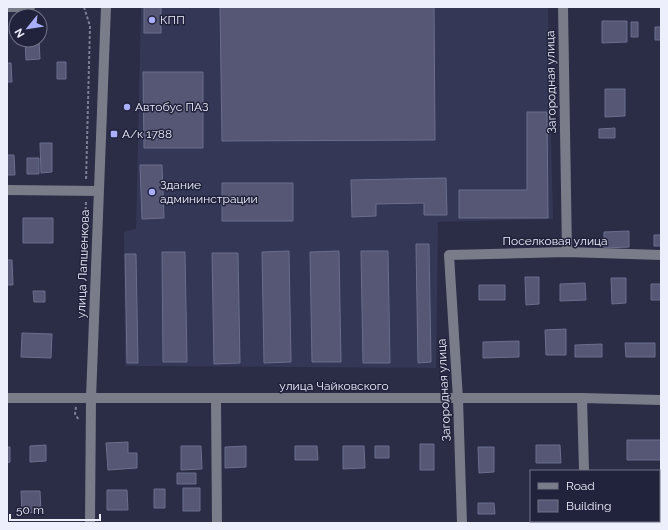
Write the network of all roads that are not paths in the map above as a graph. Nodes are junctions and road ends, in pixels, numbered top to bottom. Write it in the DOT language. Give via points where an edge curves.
graph roads {
  1 [pos="7,7"];
  2 [pos="30,7"];
  3 [pos="106,7"];
  4 [pos="563,7"];
  5 [pos="7,190"];
  6 [pos="99,191"];
  7 [pos="567,252"];
  8 [pos="449,255"];
  9 [pos="661,255"];
  10 [pos="7,398"];
  11 [pos="91,398"];
  12 [pos="582,398"];
  13 [pos="216,399"];
  14 [pos="458,399"];
  15 [pos="661,400"];
  16 [pos="584,470"];
  17 [pos="90,523"];
  18 [pos="217,523"];
  19 [pos="462,523"];
  1 -- 2 [label="street"];
  3 -- 6 [label="street, улица Лапшенкова"];
  4 -- 7 [label="street, Загородная улица"];
  5 -- 6 [label="street"];
  6 -- 11 [label="street, улица Лапшенкова"];
  7 -- 8 [label="street, Поселковая улица"];
  7 -- 9 [label="street, Поселковая улица"];
  8 -- 14 [label="street, Загородная улица"];
  10 -- 11 [label="street, улица Чайковского"];
  11 -- 13 [label="street, улица Чайковского"];
  11 -- 17 [label="street, улица Лапшенкова"];
  12 -- 14 [label="street, улица Чайковского"];
  12 -- 15 [label="street, улица Чайковского"];
  12 -- 16 [label="street"];
  13 -- 14 [label="street, улица Чайковского"];
  13 -- 18 [label="street"];
  14 -- 19 [label="street, Загородная улица"];
}
